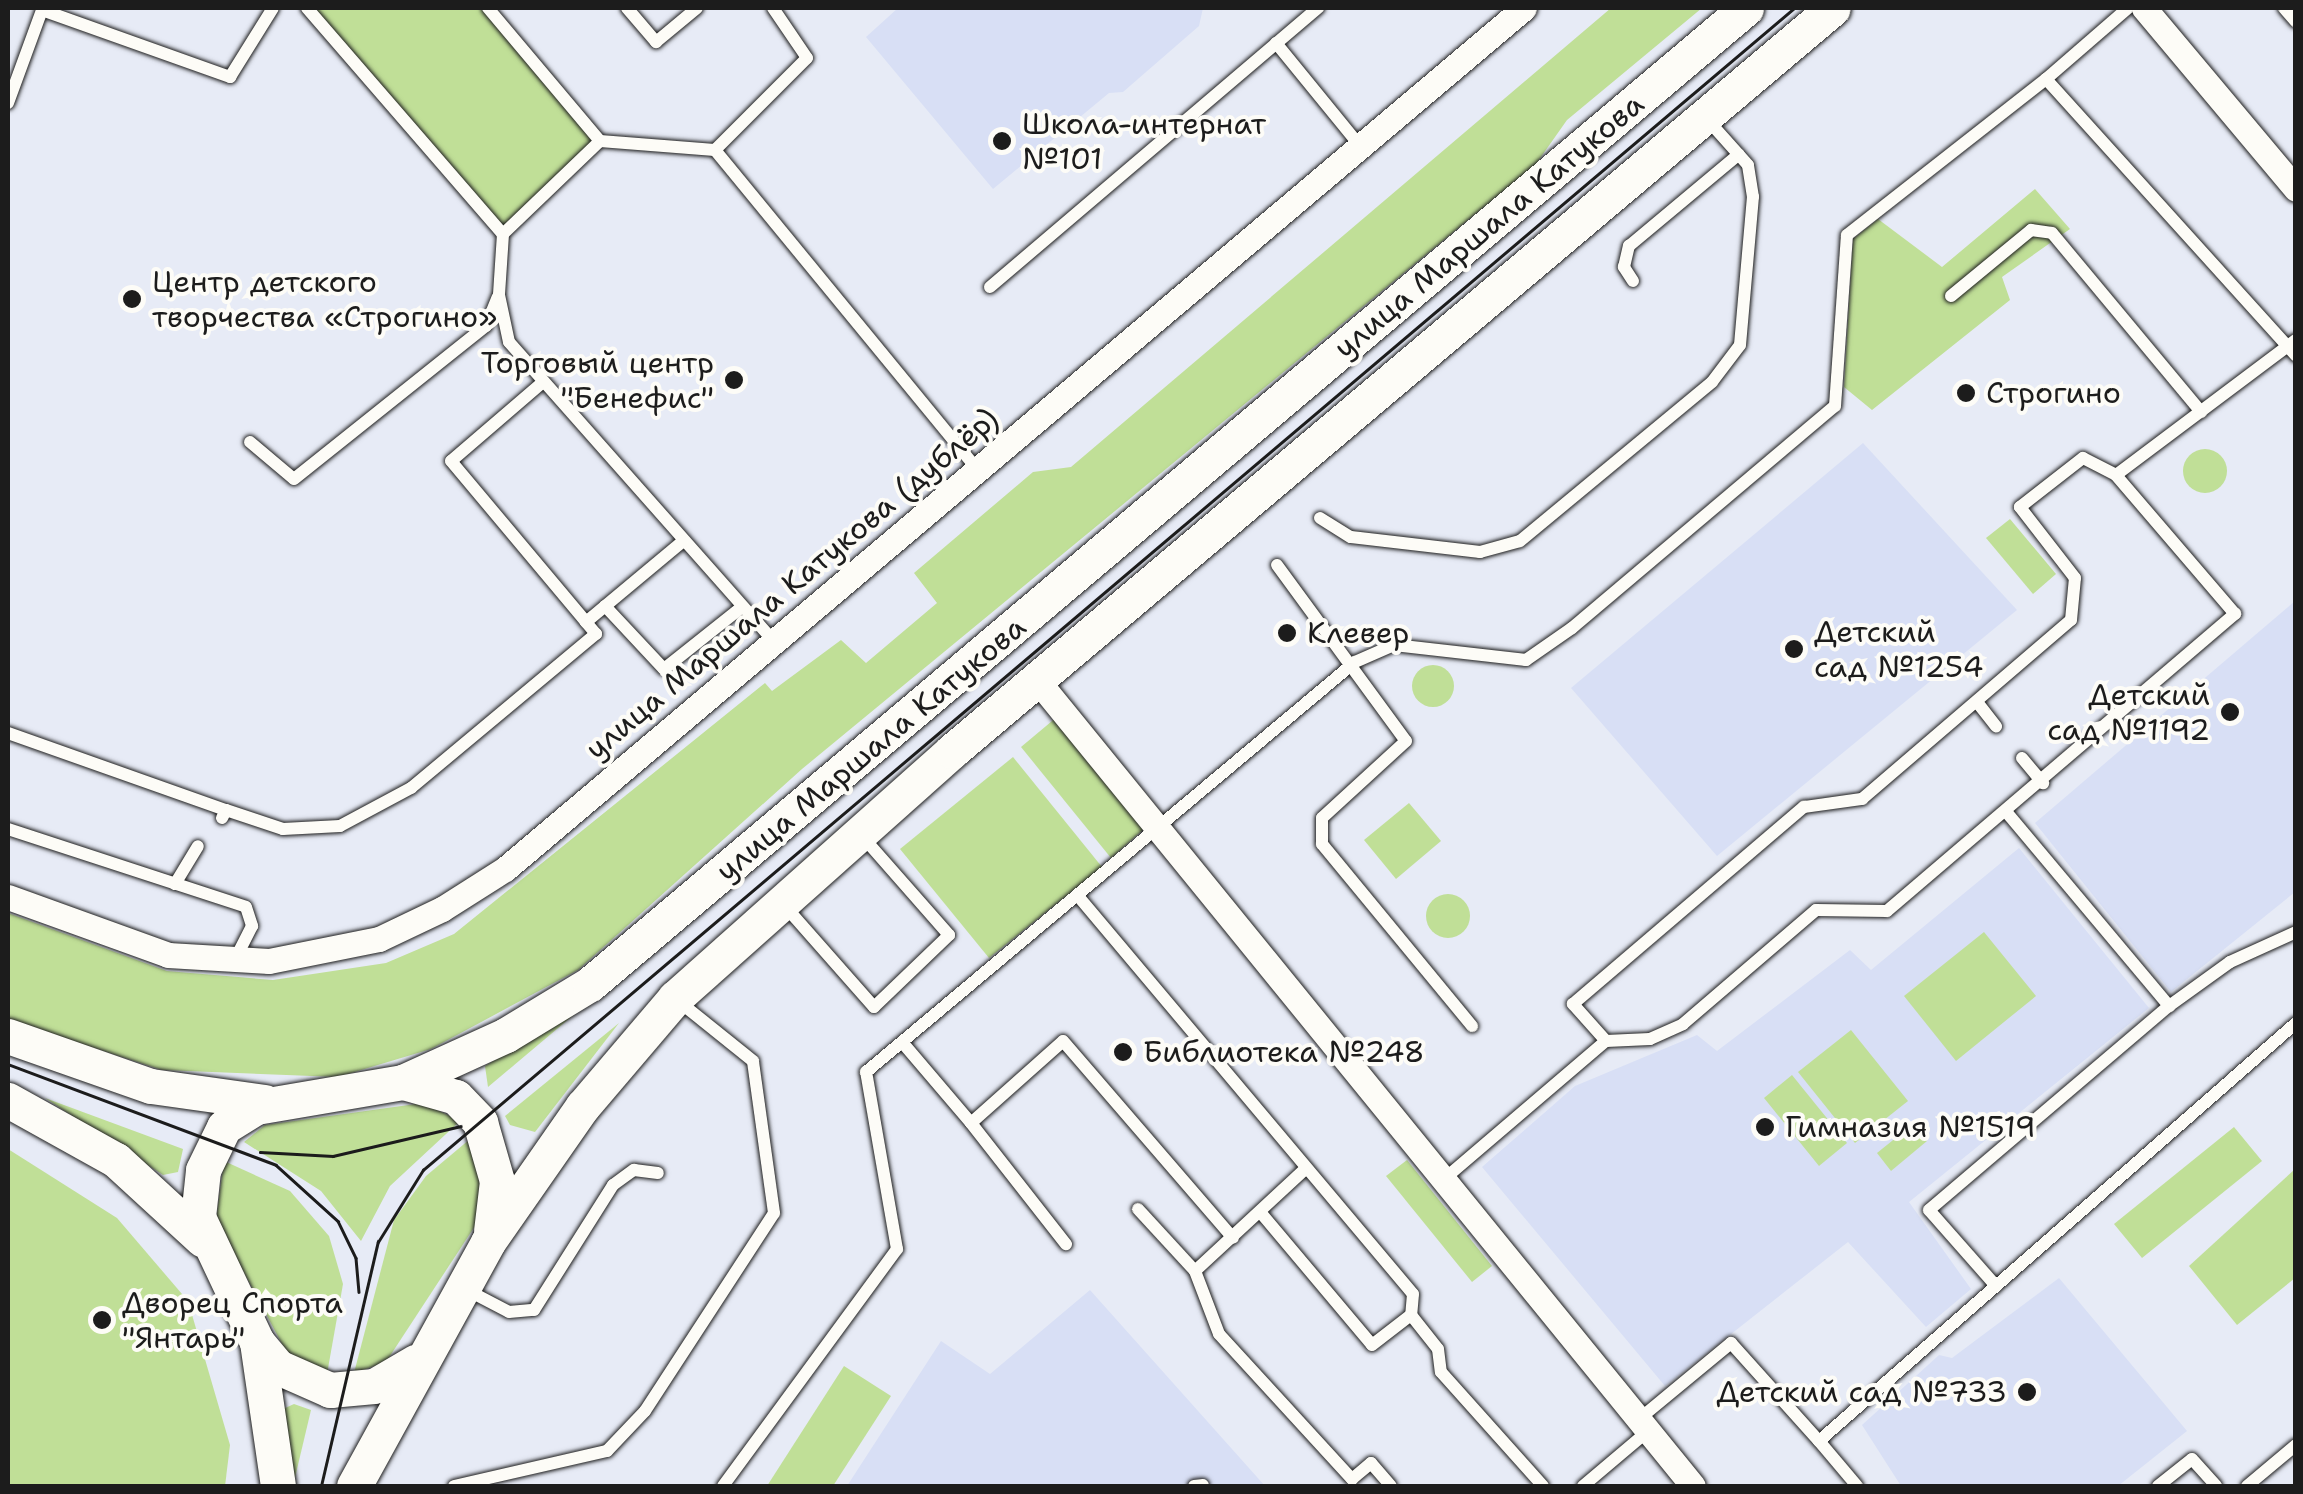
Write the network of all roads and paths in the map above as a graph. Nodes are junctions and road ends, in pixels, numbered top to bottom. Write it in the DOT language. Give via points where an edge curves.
graph roads {
  1 [pos="272,8"];
  2 [pos="308,8"];
  3 [pos="488,8"];
  4 [pos="627,8"];
  5 [pos="697,8"];
  6 [pos="773,8"];
  7 [pos="1318,8"];
  8 [pos="1524,8"];
  9 [pos="1746,8"];
  10 [pos="1833,8"];
  11 [pos="2128,8"];
  12 [pos="2144,8"];
  13 [pos="2284,8"];
  14 [pos="2296,22"];
  15 [pos="1276,43"];
  16 [pos="2046,80"];
  17 [pos="8,103"];
  18 [pos="1704,116"];
  19 [pos="600,141"];
  20 [pos="1360,146"];
  21 [pos="715,150"];
  22 [pos="1738,154"];
  23 [pos="2296,189"];
  24 [pos="503,234"];
  25 [pos="1633,281"];
  26 [pos="990,287"];
  27 [pos="499,294"];
  28 [pos="1952,296"];
  29 [pos="2293,348"];
  30 [pos="543,382"];
  31 [pos="2201,412"];
  32 [pos="250,442"];
  33 [pos="978,470"];
  34 [pos="2116,476"];
  35 [pos="1320,518"];
  36 [pos="682,542"];
  37 [pos="1277,565"];
  38 [pos="605,606"];
  39 [pos="742,607"];
  40 [pos="586,622"];
  41 [pos="774,642"];
  42 [pos="1355,662"];
  43 [pos="1037,680"];
  44 [pos="1977,702"];
  45 [pos="1996,726"];
  46 [pos="8,733"];
  47 [pos="2022,758"];
  48 [pos="2043,783"];
  49 [pos="2008,814"];
  50 [pos="8,829"];
  51 [pos="1158,829"];
  52 [pos="859,832"];
  53 [pos="198,846"];
  54 [pos="174,884"];
  55 [pos="1078,896"];
  56 [pos="8,897"];
  57 [pos="779,900"];
  58 [pos="2296,932"];
  59 [pos="235,959"];
  60 [pos="675,998"];
  61 [pos="2170,1006"];
  62 [pos="2296,1023"];
  63 [pos="1472,1026"];
  64 [pos="8,1036"];
  65 [pos="1606,1041"];
  66 [pos="902,1042"];
  67 [pos="403,1082"];
  68 [pos="8,1100"];
  69 [pos="281,1102"];
  70 [pos="972,1123"];
  71 [pos="1303,1171"];
  72 [pos="658,1173"];
  73 [pos="1442,1180"];
  74 [pos="1138,1209"];
  75 [pos="1262,1213"];
  76 [pos="1233,1238"];
  77 [pos="202,1239"];
  78 [pos="488,1242"];
  79 [pos="1066,1244"];
  80 [pos="1196,1270"];
  81 [pos="461,1286"];
  82 [pos="1996,1286"];
  83 [pos="1411,1314"];
  84 [pos="258,1342"];
  85 [pos="416,1362"];
  86 [pos="1642,1426"];
  87 [pos="1819,1441"];
  88 [pos="2296,1445"];
  89 [pos="278,1486"];
  90 [pos="354,1486"];
  91 [pos="454,1486"];
  92 [pos="723,1486"];
  93 [pos="1391,1486"];
  94 [pos="1543,1486"];
  95 [pos="1583,1486"];
  96 [pos="1693,1486"];
  97 [pos="1856,1486"];
  98 [pos="2158,1486"];
  99 [pos="2216,1486"];
  100 [pos="2247,1486"];
  1 -- 17 [label="lane" via="230,76 42,10"];
  2 -- 24 [label="lane"];
  3 -- 19 [label="lane"];
  4 -- 5 [label="lane" via="656,42"];
  6 -- 21 [label="lane" via="806,58"];
  7 -- 15 [label="lane"];
  8 -- 20 [label="street, улица Маршала Катукова (дублёр)"];
  9 -- 67 [label="main road, улица Маршала Катукова" via="631,950 543,1016"];
  10 -- 18 [label="main road, улица Маршала Катукова"];
  11 -- 16 [label="lane"];
  12 -- 23 [label="street"];
  13 -- 14 [label="lane"];
  15 -- 20 [label="lane"];
  15 -- 26 [label="lane"];
  16 -- 29 [label="lane"];
  16 -- 42 [label="lane" via="1847,235 1835,406 1526,660 1394,645"];
  18 -- 22 [label="lane"];
  18 -- 43 [label="main road, улица Маршала Катукова"];
  19 -- 21 [label="lane"];
  19 -- 24 [label="lane"];
  20 -- 33 [label="street, улица Маршала Катукова (дублёр)"];
  21 -- 33 [label="lane"];
  22 -- 25 [label="lane" via="1630,246 1624,267"];
  22 -- 35 [label="lane" via="1753,197 1740,345 1712,382 1520,541 1480,552 1351,537"];
  24 -- 27 [label="lane"];
  27 -- 30 [label="lane" via="509,342"];
  27 -- 32 [label="lane" via="486,326 294,479"];
  28 -- 31 [label="lane" via="2031,230 2052,233"];
  29 -- 31 [label="lane"];
  30 -- 36 [label="lane"];
  30 -- 40 [label="lane" via="451,461"];
  31 -- 34 [label="lane"];
  33 -- 41 [label="street, улица Маршала Катукова (дублёр)"];
  34 -- 44 [label="lane" via="2083,458 2020,508 2075,578 2070,620"];
  34 -- 48 [label="lane" via="2236,614"];
  36 -- 38 [label="lane"];
  36 -- 39 [label="lane"];
  37 -- 42 [label="lane"];
  38 -- 39 [label="lane" via="664,669"];
  38 -- 40 [label="lane"];
  39 -- 41 [label="lane"];
  40 -- 46 [label="lane" via="596,634 411,788 340,826 283,829 224,814"];
  41 -- 59 [label="street, улица Маршала Катукова (дублёр)" via="506,869 442,909 380,938"];
  42 -- 51 [label="lane"];
  42 -- 63 [label="lane" via="1406,741 1322,818 1322,844"];
  43 -- 51 [label="street"];
  43 -- 52 [label="main road, улица Маршала Катукова"];
  44 -- 45 [label="lane"];
  44 -- 65 [label="lane" via="1862,799 1804,808 1573,1004"];
  47 -- 48 [label="lane"];
  48 -- 49 [label="lane"];
  49 -- 61 [label="lane"];
  49 -- 65 [label="lane" via="1887,910 1816,910 1683,1024 1650,1039"];
  50 -- 54 [label="lane"];
  51 -- 55 [label="lane"];
  51 -- 73 [label="street"];
  52 -- 57 [label="main road, улица Маршала Катукова"];
  52 -- 57 [label="lane" via="949,934 874,1007"];
  53 -- 54 [label="lane"];
  54 -- 59 [label="lane" via="246,907 252,926"];
  55 -- 66 [label="lane"];
  55 -- 71 [label="lane"];
  56 -- 59 [label="street, улица Маршала Катукова (дублёр)" via="168,955"];
  57 -- 60 [label="main road, улица Маршала Катукова"];
  58 -- 61 [label="lane" via="2230,962"];
  60 -- 78 [label="main road, улица Маршала Катукова" via="583,1106"];
  60 -- 91 [label="lane" via="753,1060 774,1213 645,1410 607,1451"];
  61 -- 82 [label="lane" via="1929,1210"];
  62 -- 82 [label="lane"];
  64 -- 69 [label="main road" via="151,1086"];
  65 -- 73 [label="lane"];
  66 -- 70 [label="lane"];
  66 -- 92 [label="lane" via="866,1072 897,1248"];
  67 -- 69 [label="main road, улица Маршала Катукова"];
  67 -- 78 [label="main road" via="456,1097 480,1122 498,1180"];
  68 -- 77 [label="main road" via="116,1160"];
  69 -- 77 [label="main road, улица Маршала Катукова" via="237,1115 216,1140 198,1194"];
  70 -- 76 [label="lane" via="1063,1041"];
  70 -- 79 [label="lane"];
  71 -- 75 [label="lane"];
  71 -- 83 [label="lane" via="1324,1183 1413,1294"];
  72 -- 81 [label="lane" via="634,1170 613,1185 534,1310 510,1312"];
  73 -- 86 [label="street"];
  74 -- 80 [label="lane"];
  75 -- 76 [label="lane"];
  75 -- 83 [label="lane" via="1372,1344"];
  76 -- 80 [label="lane"];
  77 -- 84 [label="main road, улица Маршала Катукова"];
  78 -- 81 [label="main road, улица Маршала Катукова"];
  80 -- 93 [label="lane" via="1219,1334 1352,1479 1371,1462"];
  81 -- 85 [label="main road, улица Маршала Катукова"];
  82 -- 87 [label="lane"];
  83 -- 94 [label="lane" via="1438,1349 1441,1372"];
  84 -- 85 [label="main road" via="278,1366 330,1390 374,1386"];
  84 -- 89 [label="main road, улица Маршала Катукова"];
  85 -- 90 [label="main road, улица Маршала Катукова"];
  86 -- 87 [label="lane" via="1732,1343"];
  86 -- 95 [label="lane"];
  86 -- 96 [label="street"];
  87 -- 97 [label="lane"];
  88 -- 100 [label="lane"];
  98 -- 99 [label="lane" via="2192,1459"];
}
